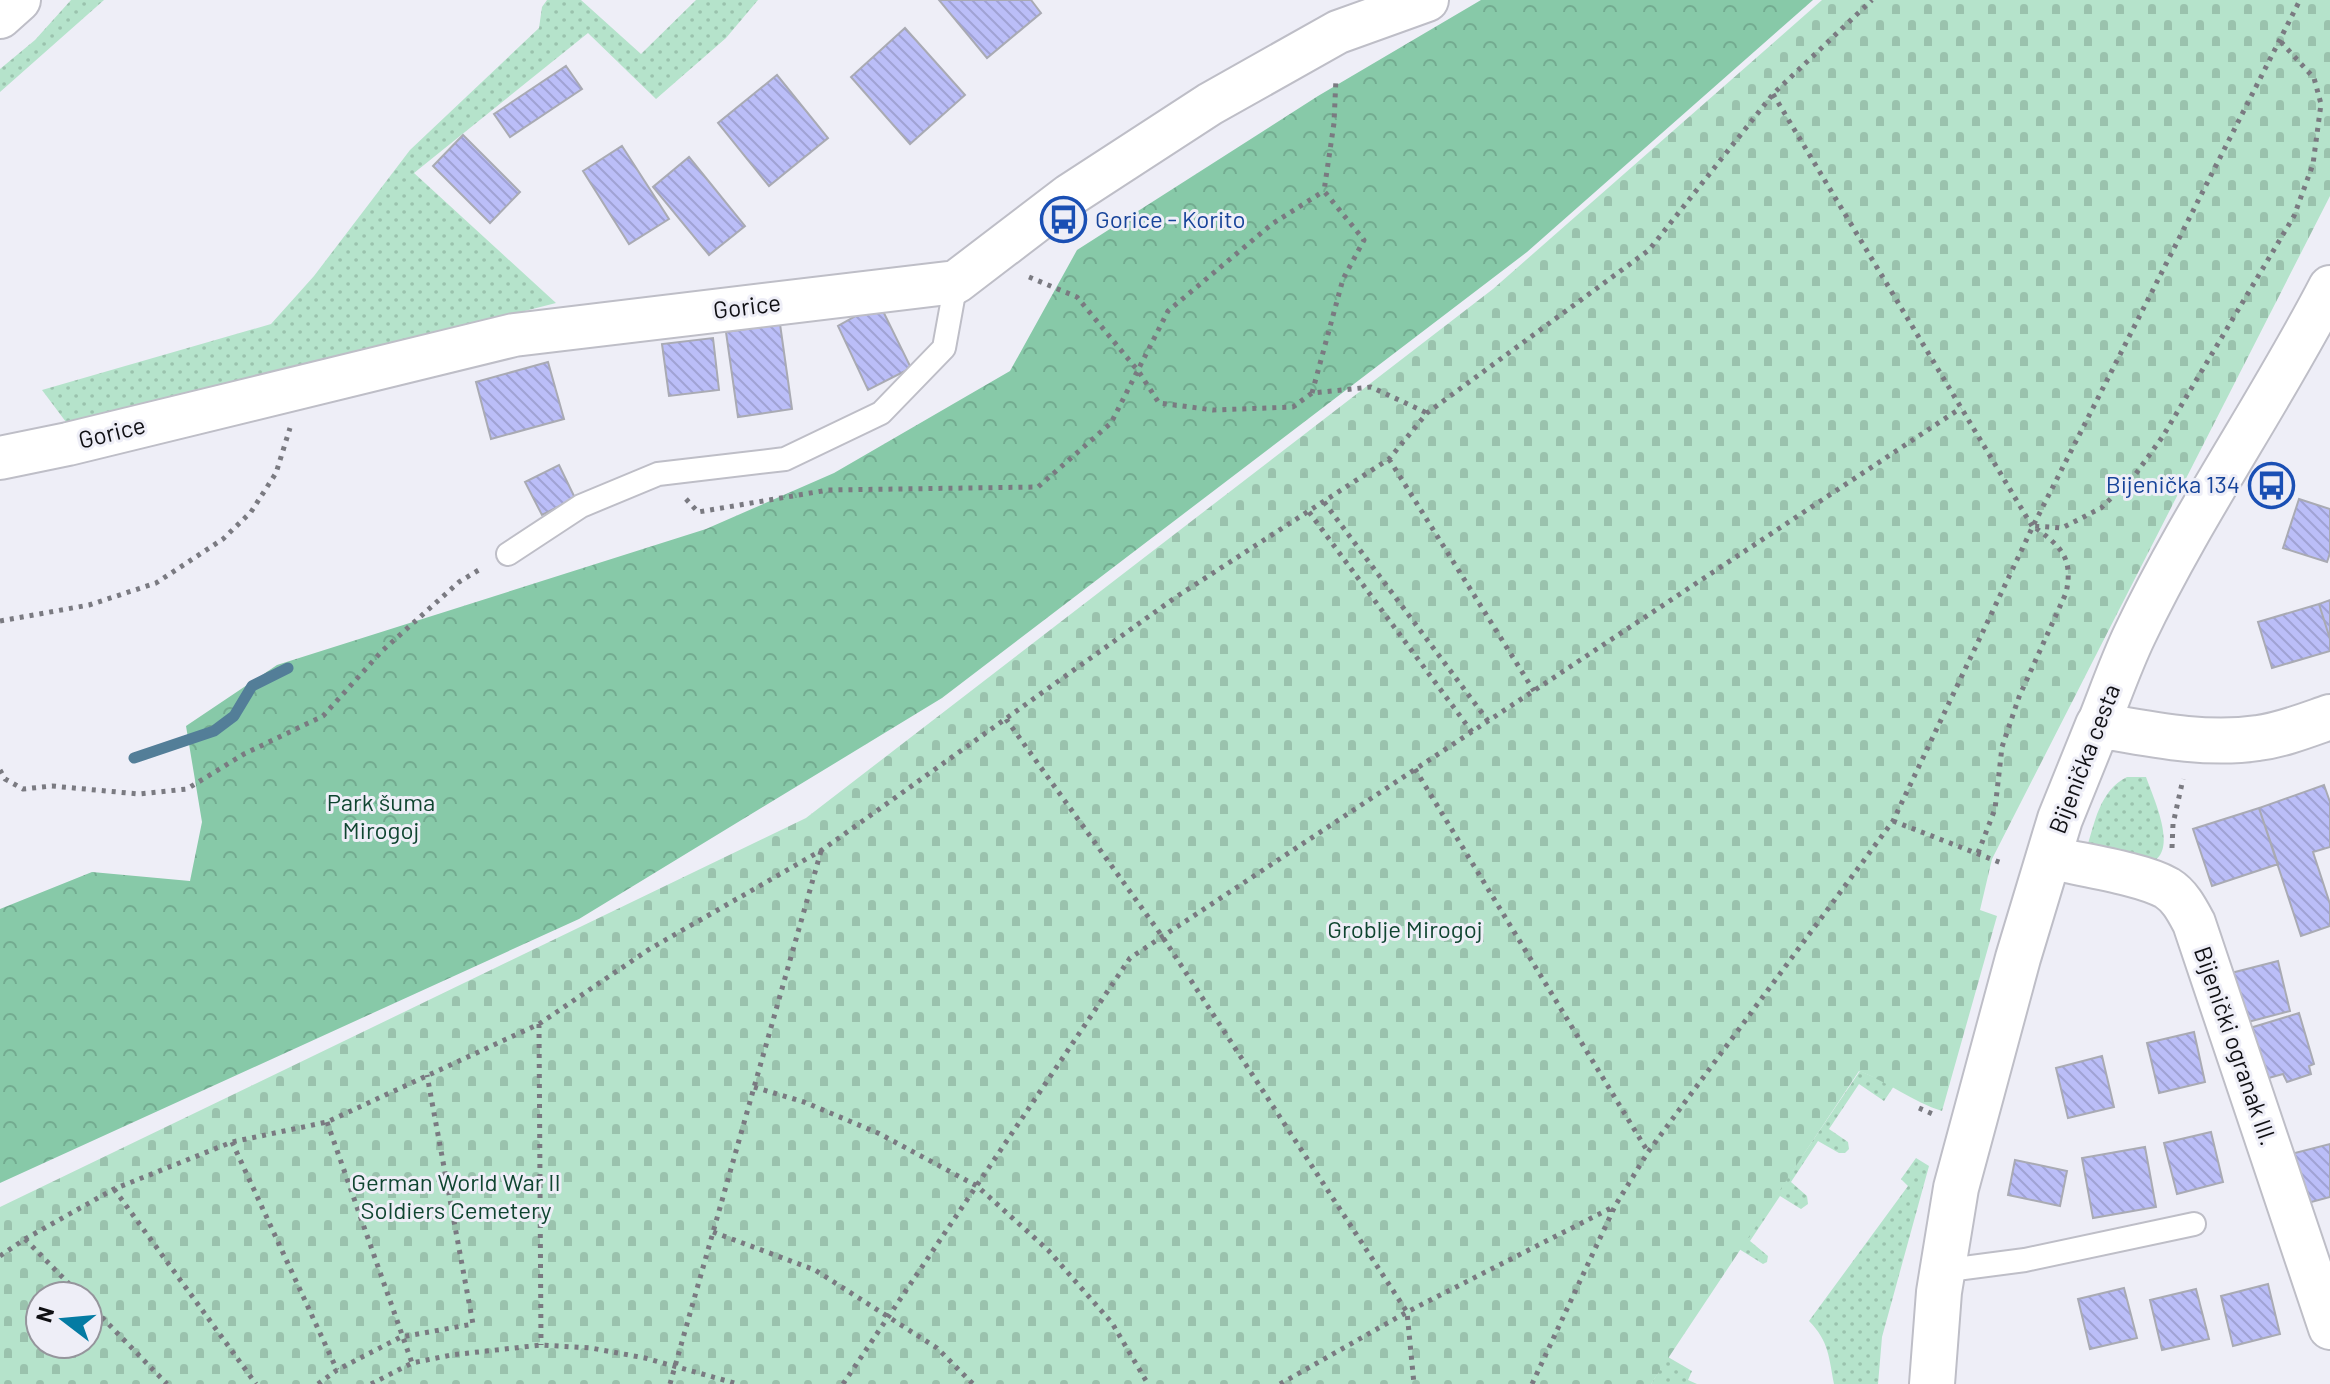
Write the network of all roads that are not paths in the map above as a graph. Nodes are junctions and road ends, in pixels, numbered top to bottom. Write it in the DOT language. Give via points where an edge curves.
graph roads {
  1 [pos="19,0"];
  2 [pos="1427,0"];
  3 [pos="0,17"];
  4 [pos="1359,17"];
  5 [pos="956,282"];
  6 [pos="2330,287"];
  7 [pos="0,458"];
  8 [pos="508,554"];
  9 [pos="2330,717"];
  10 [pos="2098,725"];
  11 [pos="2048,857"];
  12 [pos="2194,1224"];
  13 [pos="1941,1271"];
  14 [pos="2330,1328"];
  15 [pos="1932,1384"];
  1 -- 3 [label="street"];
  2 -- 4 [label="street"];
  4 -- 5 [label="street" via="1197,112 1070,195"];
  5 -- 7 [label="street, Gorice" via="514,335"];
  5 -- 8 [label="lane" via="944,348 881,413 785,459 658,474 581,506"];
  6 -- 10 [label="street, Bijenička cesta" via="2134,635"];
  9 -- 10 [label="main road" via="2259,738 2221,740"];
  10 -- 11 [label="main road, Bijenička cesta"];
  11 -- 13 [label="main road, Bijenička cesta" via="1956,1188"];
  11 -- 14 [label="street, Bijenički ogranak III." via="2148,881 2181,901 2194,923"];
  12 -- 13 [label="lane" via="2025,1260"];
  13 -- 15 [label="main road, Bijenička cesta"];
}
